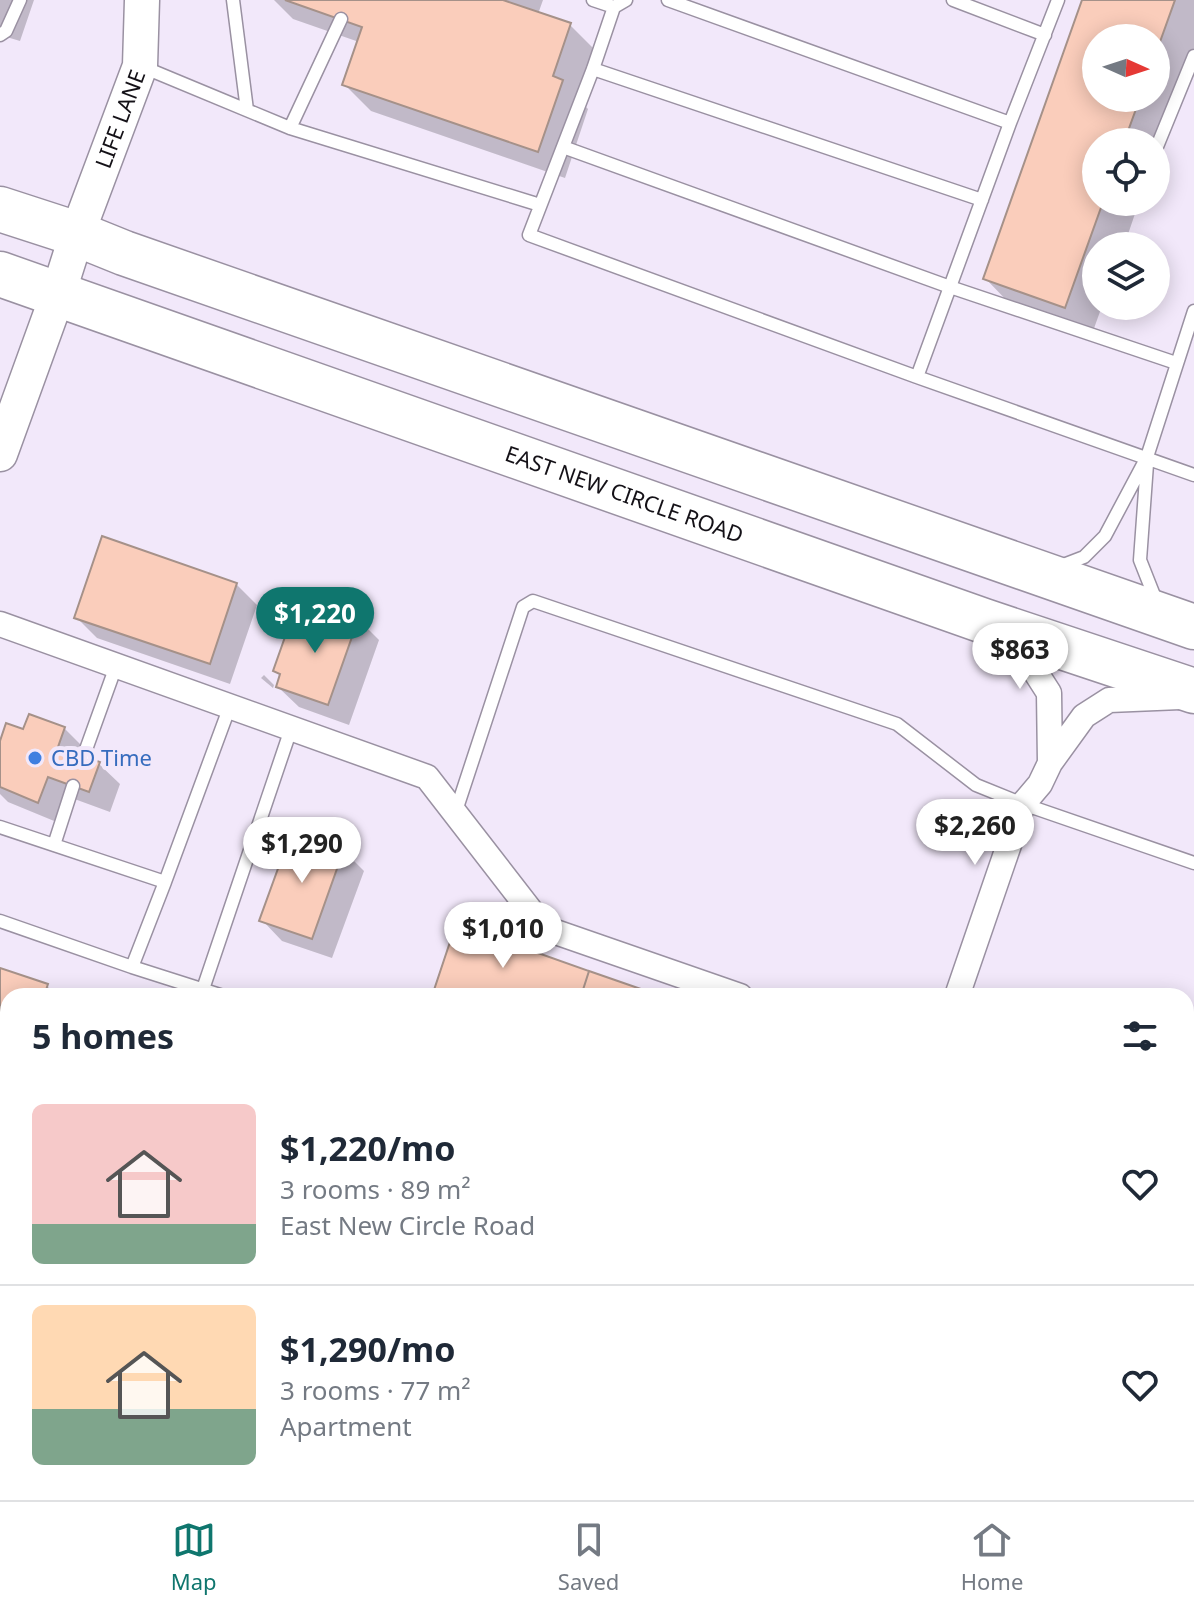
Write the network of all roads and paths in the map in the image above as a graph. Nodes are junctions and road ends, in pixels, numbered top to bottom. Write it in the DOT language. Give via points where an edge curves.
graph roads {
  1 [pos="20,0"];
  2 [pos="142,0"];
  3 [pos="233,0"];
  4 [pos="593,0"];
  5 [pos="626,0"];
  6 [pos="668,0"];
  7 [pos="953,0"];
  8 [pos="1058,0"];
  9 [pos="614,7"];
  10 [pos="341,19"];
  11 [pos="0,35"];
  12 [pos="1045,35"];
  13 [pos="1194,56"];
  14 [pos="140,66"];
  15 [pos="593,69"];
  16 [pos="247,110"];
  17 [pos="1010,123"];
  18 [pos="290,128"];
  19 [pos="1165,128"];
  20 [pos="563,147"];
  21 [pos="982,200"];
  22 [pos="540,205"];
  23 [pos="0,209"];
  24 [pos="77,234"];
  25 [pos="0,274"];
  26 [pos="950,287"];
  27 [pos="58,294"];
  28 [pos="1194,311"];
  29 [pos="1176,363"];
  30 [pos="917,377"];
  31 [pos="0,452"];
  32 [pos="1147,457"];
  33 [pos="1194,475"];
  34 [pos="1040,573"];
  35 [pos="984,621"];
  36 [pos="1178,622"];
  37 [pos="0,624"];
  38 [pos="116,666"];
  39 [pos="1194,694"];
  40 [pos="230,706"];
  41 [pos="291,729"];
  42 [pos="84,755"];
  43 [pos="1050,763"];
  44 [pos="73,786"];
  45 [pos="1023,804"];
  46 [pos="455,814"];
  47 [pos="0,827"];
  48 [pos="54,845"];
  49 [pos="1194,863"];
  50 [pos="165,882"];
  51 [pos="0,921"];
  52 [pos="132,967"];
  53 [pos="200,988"];
  54 [pos="203,988"];
  55 [pos="717,988"];
  56 [pos="960,988"];
  1 -- 11 [label="lane"];
  2 -- 14 [label="street, LIFE LANE"];
  3 -- 16 [label="lane"];
  4 -- 9 [label="lane"];
  5 -- 9 [label="lane"];
  6 -- 17 [label="lane"];
  7 -- 12 [label="lane"];
  8 -- 12 [label="lane"];
  9 -- 15 [label="lane"];
  10 -- 18 [label="lane"];
  12 -- 17 [label="lane"];
  13 -- 19 [label="lane"];
  14 -- 16 [label="lane"];
  14 -- 24 [label="street, LIFE LANE"];
  15 -- 20 [label="lane"];
  15 -- 21 [label="lane"];
  16 -- 18 [label="lane"];
  17 -- 21 [label="lane"];
  18 -- 22 [label="lane"];
  20 -- 22 [label="lane"];
  20 -- 26 [label="lane"];
  21 -- 26 [label="lane"];
  22 -- 30 [label="lane" via="529,235"];
  23 -- 24 [label="highway"];
  24 -- 27 [label="street, LIFE LANE"];
  24 -- 34 [label="highway"];
  25 -- 27 [label="highway, EAST NEW CIRCLE ROAD"];
  26 -- 29 [label="lane"];
  26 -- 30 [label="lane"];
  27 -- 31 [label="street, LIFE LANE"];
  27 -- 35 [label="highway, EAST NEW CIRCLE ROAD"];
  28 -- 29 [label="lane"];
  29 -- 32 [label="lane"];
  30 -- 32 [label="lane"];
  32 -- 33 [label="lane"];
  32 -- 34 [label="lane" via="1105,536 1084,557"];
  32 -- 36 [label="lane" via="1140,560"];
  34 -- 36 [label="highway"];
  35 -- 39 [label="highway, EAST NEW CIRCLE ROAD"];
  35 -- 43 [label="street" via="1033,668 1049,693"];
  37 -- 38 [label="street"];
  38 -- 40 [label="street"];
  38 -- 42 [label="lane"];
  39 -- 43 [label="street" via="1109,700 1084,716"];
  40 -- 41 [label="street"];
  40 -- 50 [label="lane"];
  41 -- 46 [label="street" via="427,777"];
  41 -- 54 [label="lane"];
  43 -- 45 [label="street"];
  44 -- 48 [label="lane"];
  45 -- 46 [label="lane" via="976,785 897,724 533,601 523,607"];
  45 -- 49 [label="lane"];
  45 -- 56 [label="street"];
  46 -- 55 [label="street" via="544,928"];
  47 -- 48 [label="lane"];
  48 -- 50 [label="lane"];
  50 -- 52 [label="lane"];
  51 -- 52 [label="lane"];
  52 -- 53 [label="lane"];
}
